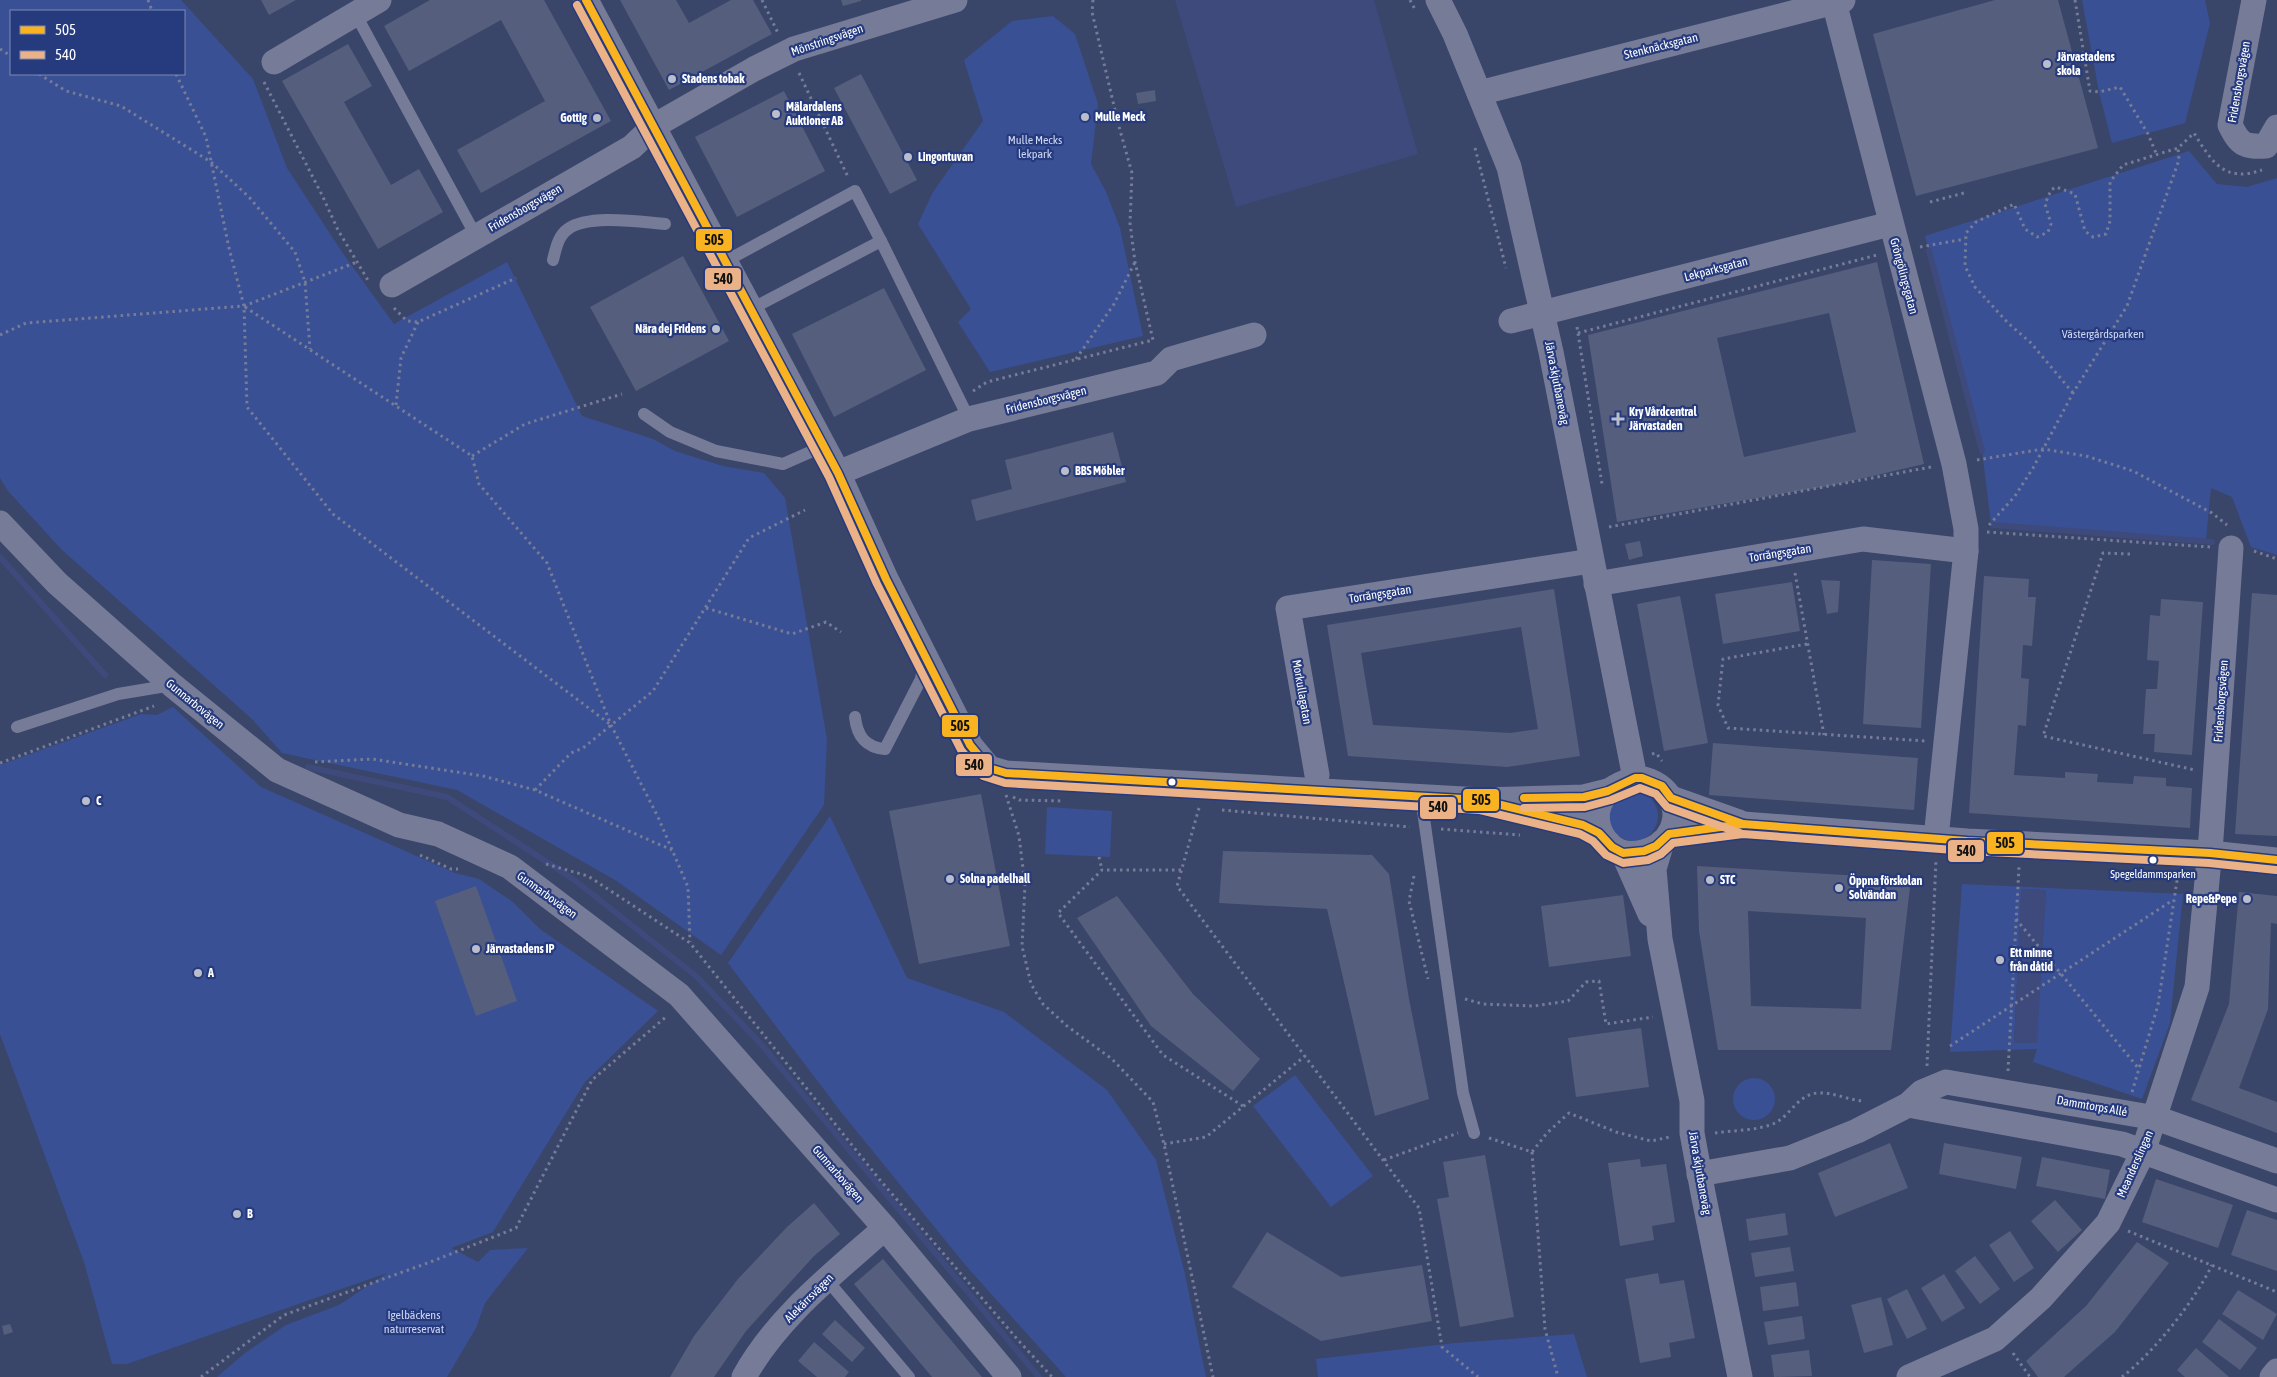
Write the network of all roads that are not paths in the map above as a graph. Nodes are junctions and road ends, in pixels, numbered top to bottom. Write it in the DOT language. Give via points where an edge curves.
graph roads {
  1 [pos="586,0"];
  2 [pos="955,0"];
  3 [pos="1438,0"];
  4 [pos="2254,0"];
  5 [pos="1839,1"];
  6 [pos="363,5"];
  7 [pos="920,5"];
  8 [pos="274,62"];
  9 [pos="1479,93"];
  10 [pos="654,126"];
  11 [pos="2277,127"];
  12 [pos="665,224"];
  13 [pos="1890,224"];
  14 [pos="476,236"];
  15 [pos="881,241"];
  16 [pos="553,260"];
  17 [pos="726,262"];
  18 [pos="386,293"];
  19 [pos="751,309"];
  20 [pos="1542,313"];
  21 [pos="1510,321"];
  22 [pos="1254,335"];
  23 [pos="644,414"];
  24 [pos="969,418"];
  25 [pos="824,446"];
  26 [pos="838,473"];
  27 [pos="0,523"];
  28 [pos="2231,548"];
  29 [pos="1966,551"];
  30 [pos="1593,572"];
  31 [pos="1288,608"];
  32 [pos="925,657"];
  33 [pos="180,693"];
  34 [pos="855,716"];
  35 [pos="17,727"];
  36 [pos="1633,768"];
  37 [pos="1317,775"];
  38 [pos="1608,791"];
  39 [pos="1421,797"];
  40 [pos="1671,798"];
  41 [pos="1481,800"];
  42 [pos="1743,824"];
  43 [pos="1599,834"];
  44 [pos="1666,838"];
  45 [pos="1936,848"];
  46 [pos="2210,853"];
  47 [pos="2277,860"];
  48 [pos="1637,865"];
  49 [pos="1908,1105"];
  50 [pos="2156,1118"];
  51 [pos="1474,1133"];
  52 [pos="2143,1152"];
  53 [pos="2277,1161"];
  54 [pos="1699,1174"];
  55 [pos="2277,1200"];
  56 [pos="885,1228"];
  57 [pos="833,1286"];
  58 [pos="2277,1371"];
  59 [pos="744,1377"];
  60 [pos="909,1377"];
  61 [pos="1009,1377"];
  62 [pos="1740,1377"];
  63 [pos="1909,1377"];
  64 [pos="2272,1377"];
  1 -- 10 [label="street"];
  2 -- 7 [label="street, Mönstringsvägen"];
  3 -- 9 [label="street, Järva skjutbaneväg"];
  4 -- 11 [label="street, Fridensborgsvägen" via="2230,125 2238,141 2249,147 2266,146"];
  5 -- 9 [label="street, Stenknäcksgatan"];
  5 -- 13 [label="street, Gröngölingsgatan"];
  6 -- 8 [label="street"];
  6 -- 14 [label="lane"];
  7 -- 10 [label="street, Mönstringsvägen" via="793,63 754,69"];
  9 -- 20 [label="street, Järva skjutbaneväg" via="1509,166"];
  10 -- 14 [label="street, Fridensborgsvägen" via="632,147"];
  10 -- 17 [label="street"];
  12 -- 16 [label="lane" via="585,222 568,229 557,242"];
  13 -- 20 [label="street, Lekparksgatan"];
  13 -- 29 [label="street, Gröngölingsgatan" via="1954,464 1966,529"];
  14 -- 18 [label="street, Fridensborgsvägen"];
  15 -- 17 [label="lane" via="855,191"];
  15 -- 19 [label="lane"];
  15 -- 24 [label="lane"];
  17 -- 19 [label="street"];
  19 -- 25 [label="street"];
  20 -- 21 [label="street, Lekparksgatan"];
  20 -- 30 [label="street, Järva skjutbaneväg"];
  22 -- 24 [label="street, Fridensborgsvägen" via="1171,360 1157,373"];
  23 -- 25 [label="lane" via="670,432 716,451 783,464"];
  24 -- 26 [label="street, Fridensborgsvägen"];
  25 -- 26 [label="street"];
  26 -- 32 [label="street"];
  27 -- 33 [label="street, Gunnarbovägen" via="57,583"];
  28 -- 46 [label="street, Fridensborgsvägen"];
  29 -- 30 [label="street, Torrängsgatan" via="1863,539"];
  29 -- 45 [label="street"];
  30 -- 31 [label="street, Torrängsgatan"];
  30 -- 36 [label="street, Järva skjutbaneväg"];
  31 -- 37 [label="street, Morkullagatan"];
  32 -- 34 [label="lane" via="921,679 885,749 865,743 856,728"];
  32 -- 39 [label="street" via="970,745 989,768 1006,774"];
  33 -- 35 [label="lane" via="118,694"];
  33 -- 56 [label="street, Gunnarbovägen" via="286,775 409,828 438,834 510,868 680,995"];
  36 -- 38 [label="street"];
  36 -- 40 [label="street" via="1667,791"];
  38 -- 41 [label="street" via="1584,797"];
  38 -- 43 [label="street" via="1597,813"];
  39 -- 41 [label="street"];
  39 -- 51 [label="lane" via="1462,1093"];
  40 -- 42 [label="street"];
  40 -- 44 [label="street" via="1675,818"];
  41 -- 43 [label="street" via="1583,825"];
  42 -- 44 [label="street"];
  42 -- 45 [label="street"];
  43 -- 48 [label="street"];
  44 -- 48 [label="street"];
  44 -- 48 [label="street" via="1644,851"];
  45 -- 46 [label="street"];
  46 -- 47 [label="street"];
  46 -- 50 [label="street, Meanderslingan" via="2197,987"];
  48 -- 54 [label="street, Järva skjutbaneväg" via="1660,939 1692,1101 1692,1133"];
  49 -- 50 [label="street, Dammtorps Allé" via="1922,1092 1946,1082"];
  49 -- 52 [label="street" via="2122,1144"];
  49 -- 54 [label="street, Dammtorps Allé" via="1857,1131 1790,1158"];
  50 -- 52 [label="street, Meanderslingan"];
  50 -- 53 [label="street, Dammtorps Allé"];
  52 -- 55 [label="street"];
  52 -- 63 [label="street, Meanderslingan" via="2108,1223 2041,1298 1995,1339"];
  54 -- 62 [label="street, Järva skjutbaneväg"];
  56 -- 59 [label="street, Alekärrsvägen" via="800,1304 755,1356"];
  56 -- 61 [label="street, Gunnarbovägen"];
  57 -- 60 [label="lane"];
  58 -- 64 [label="street"];
}
